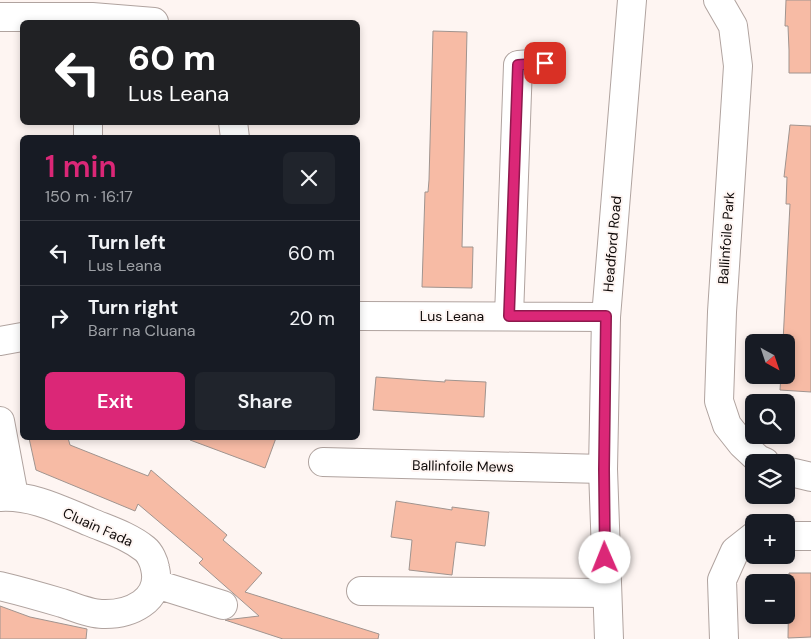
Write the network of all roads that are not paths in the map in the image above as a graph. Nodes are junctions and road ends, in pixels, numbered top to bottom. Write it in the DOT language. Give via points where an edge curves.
graph roads {
  1 [pos="632,0"];
  2 [pos="718,0"];
  3 [pos="0,17"];
  4 [pos="92,20"];
  5 [pos="545,63"];
  6 [pos="360,316"];
  7 [pos="509,316"];
  8 [pos="606,316"];
  9 [pos="20,337"];
  10 [pos="0,341"];
  11 [pos="0,420"];
  12 [pos="753,454"];
  13 [pos="323,462"];
  14 [pos="604,469"];
  15 [pos="795,473"];
  16 [pos="811,477"];
  17 [pos="7,497"];
  18 [pos="795,536"];
  19 [pos="811,536"];
  20 [pos="745,543"];
  21 [pos="156,584"];
  22 [pos="0,586"];
  23 [pos="361,591"];
  24 [pos="606,593"];
  25 [pos="223,605"];
  26 [pos="609,639"];
  27 [pos="724,639"];
  1 -- 8 [label="street, Headford Road"];
  2 -- 12 [label="street, Ballinfoile Park" via="733,26 738,66 722,303 719,401 727,425"];
  3 -- 4 [label="street"];
  5 -- 7 [label="street" via="518,65"];
  6 -- 7 [label="street, Lus Leana"];
  7 -- 8 [label="street, Lus Leana"];
  8 -- 14 [label="street, Headford Road"];
  9 -- 10 [label="street"];
  11 -- 17 [label="street, Cluain Fada"];
  13 -- 14 [label="street, Ballinfoile Mews"];
  14 -- 24 [label="street, Headford Road"];
  15 -- 16 [label="street"];
  17 -- 21 [label="street, Cluain Fada" via="47,504 125,536 146,550 154,562 158,578"];
  18 -- 19 [label="street"];
  20 -- 27 [label="street" via="735,551 722,580"];
  21 -- 22 [label="street" via="154,592 137,608 122,614 100,614"];
  21 -- 25 [label="street"];
  23 -- 24 [label="street"];
  24 -- 26 [label="street, Headford Road"];
}
